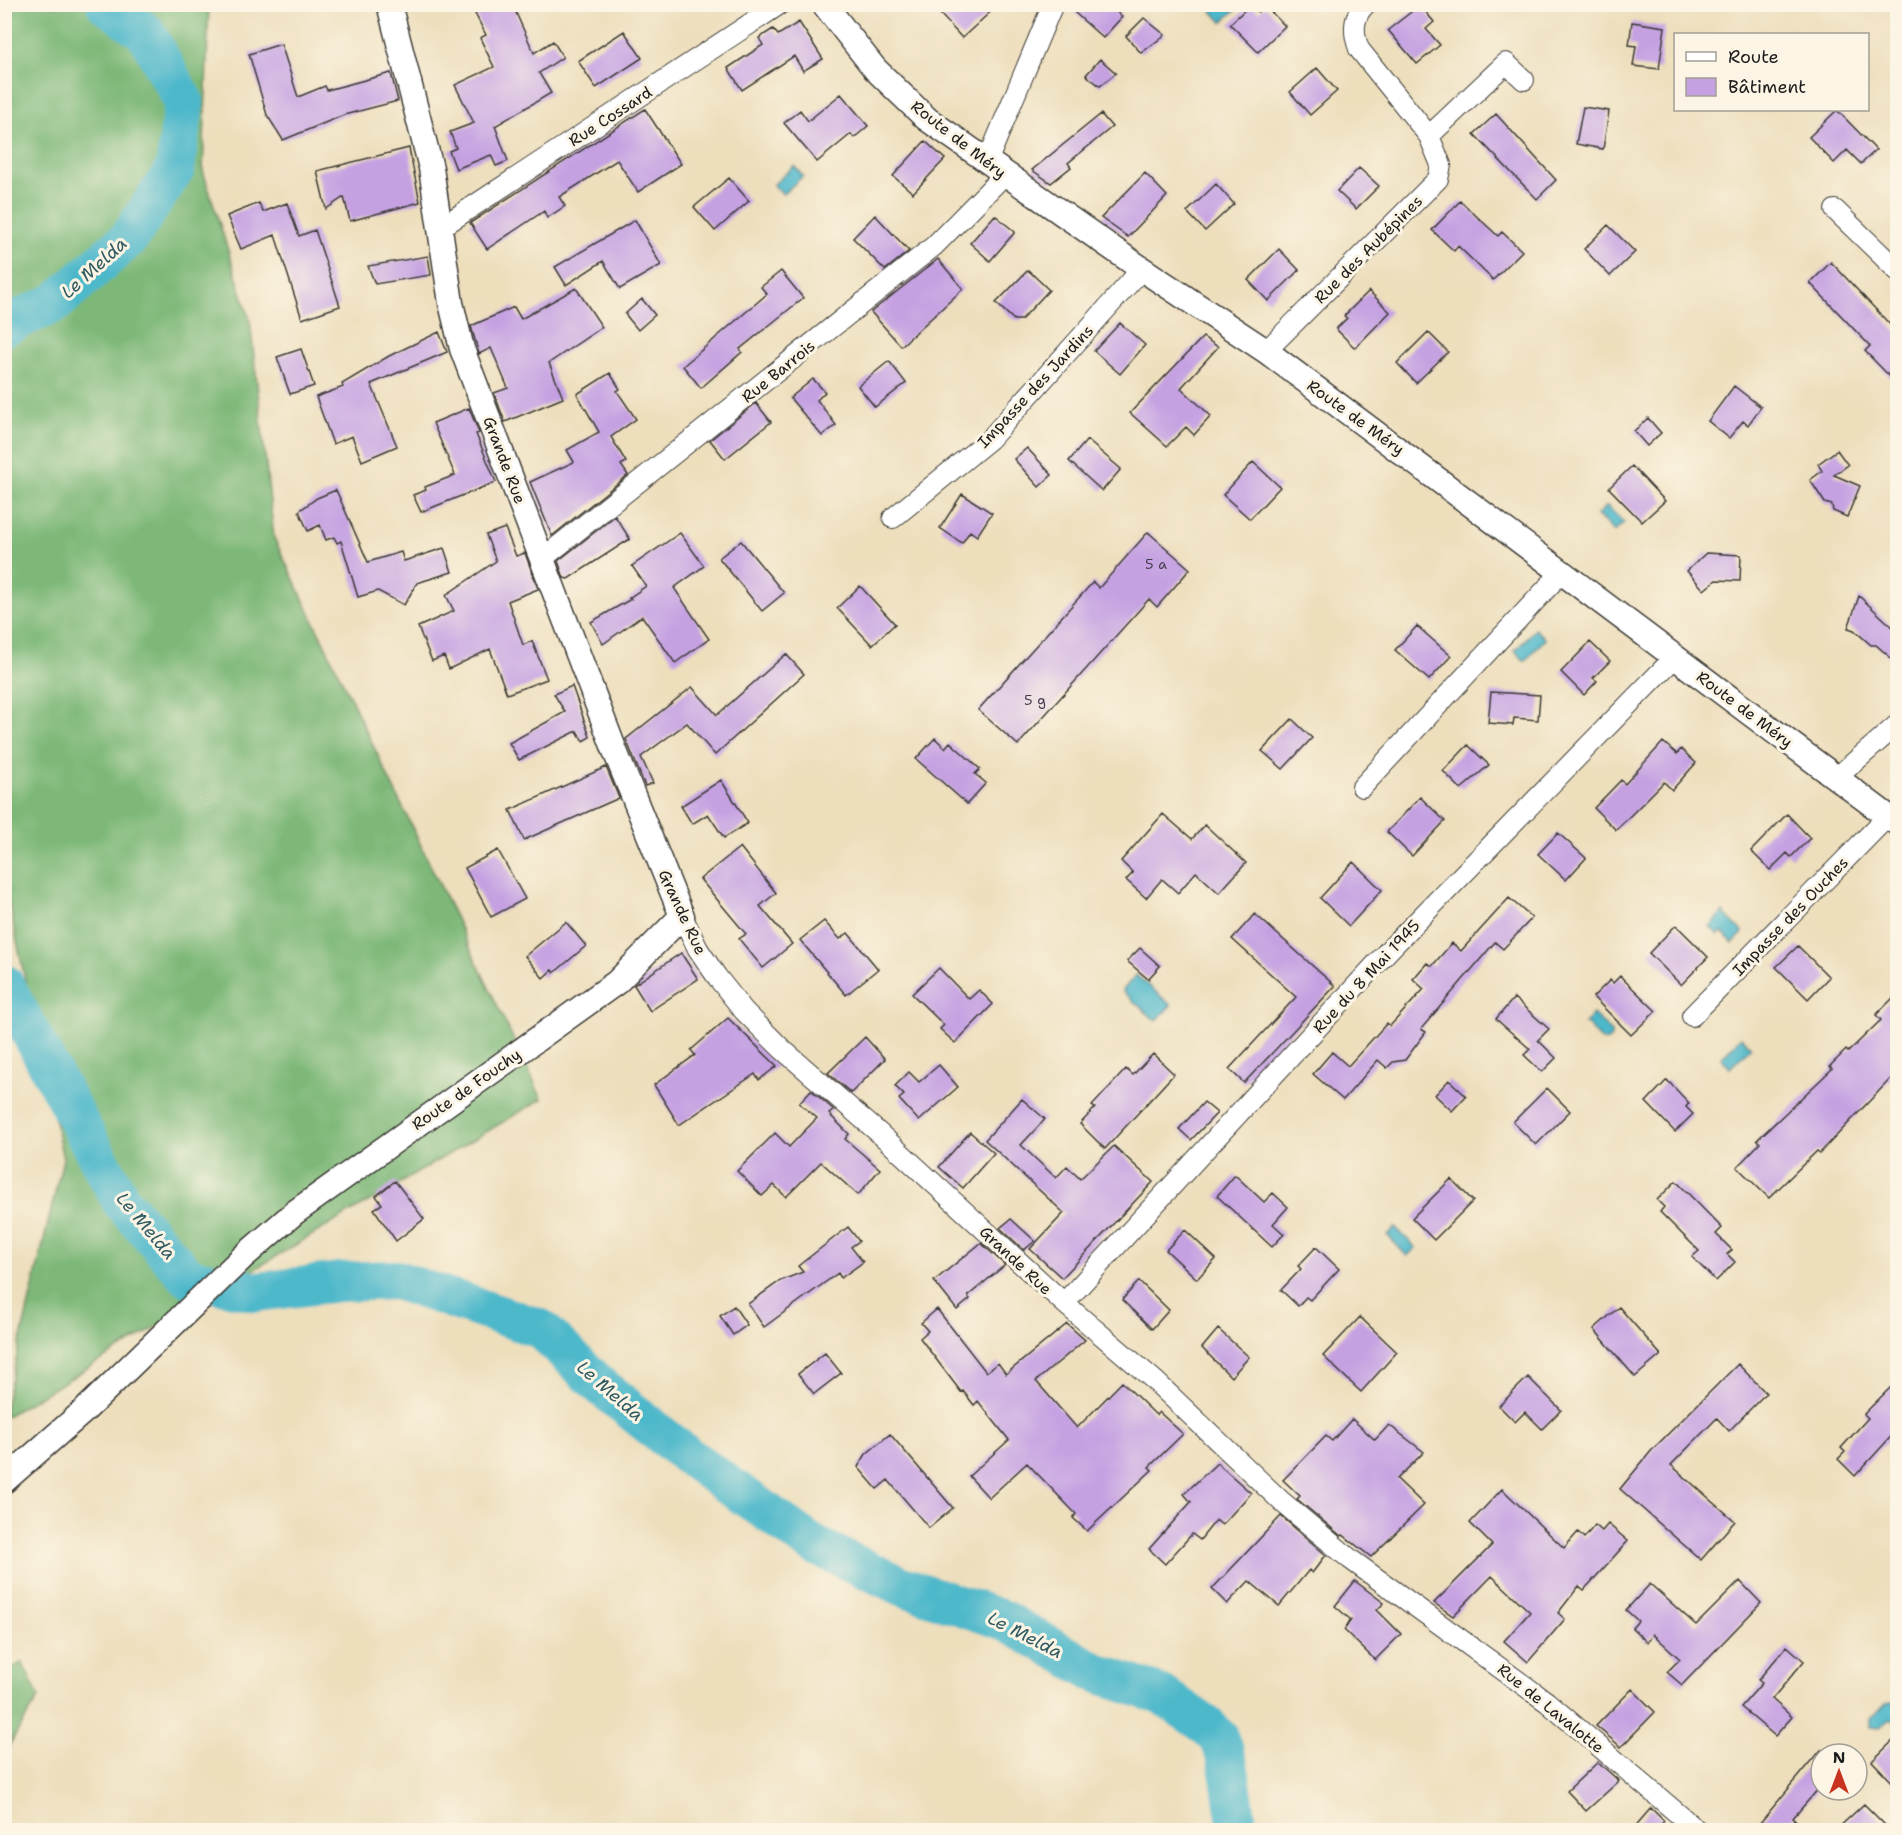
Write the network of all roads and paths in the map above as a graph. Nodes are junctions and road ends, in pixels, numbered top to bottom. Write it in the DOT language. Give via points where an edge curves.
graph roads {
  1 [pos="389,4"];
  2 [pos="780,4"];
  3 [pos="824,4"];
  4 [pos="1053,4"];
  5 [pos="1366,4"];
  6 [pos="1524,80"];
  7 [pos="1429,136"];
  8 [pos="996,168"];
  9 [pos="1835,210"];
  10 [pos="440,228"];
  11 [pos="1142,269"];
  12 [pos="1898,271"];
  13 [pos="1266,351"];
  14 [pos="893,518"];
  15 [pos="543,559"];
  16 [pos="1562,572"];
  17 [pos="1675,657"];
  18 [pos="1898,724"];
  19 [pos="1836,778"];
  20 [pos="1362,787"];
  21 [pos="1892,821"];
  22 [pos="682,916"];
  23 [pos="1692,1016"];
  24 [pos="1064,1303"];
  25 [pos="4,1481"];
  26 [pos="1398,1594"];
  27 [pos="1696,1830"];
  1 -- 10 [label="street, Grande Rue" via="429,157"];
  2 -- 10 [label="street, Rue Cossard"];
  3 -- 8 [label="street, Route de Méry" via="875,69 927,118"];
  4 -- 8 [label="street"];
  5 -- 7 [label="street, Rue des Aubépines" via="1355,23 1359,49"];
  6 -- 7 [label="street" via="1506,63"];
  7 -- 13 [label="street, Rue des Aubépines" via="1441,165 1438,179"];
  8 -- 11 [label="street, Route de Méry"];
  8 -- 15 [label="street, Rue Barrois" via="934,246"];
  9 -- 12 [label="street"];
  10 -- 15 [label="street, Grande Rue" via="462,349"];
  11 -- 13 [label="street, Route de Méry"];
  11 -- 14 [label="street, Impasse des Jardins" via="990,439"];
  13 -- 16 [label="street, Route de Méry"];
  15 -- 22 [label="street, Grande Rue"];
  16 -- 17 [label="street, Route de Méry"];
  16 -- 20 [label="street"];
  17 -- 19 [label="street, Route de Méry"];
  17 -- 24 [label="street, Rue du 8 Mai 1945" via="1389,950"];
  18 -- 19 [label="street"];
  19 -- 21 [label="street, Route de Méry"];
  21 -- 23 [label="street, Impasse des Ouches"];
  22 -- 24 [label="street, Grande Rue" via="698,949 744,1011"];
  22 -- 25 [label="street, Route de Fouchy" via="617,982 294,1213"];
  24 -- 26 [label="street, Grande Rue" via="1154,1380 1281,1501"];
  26 -- 27 [label="street, Rue de Lavalotte" via="1547,1702"];
}
